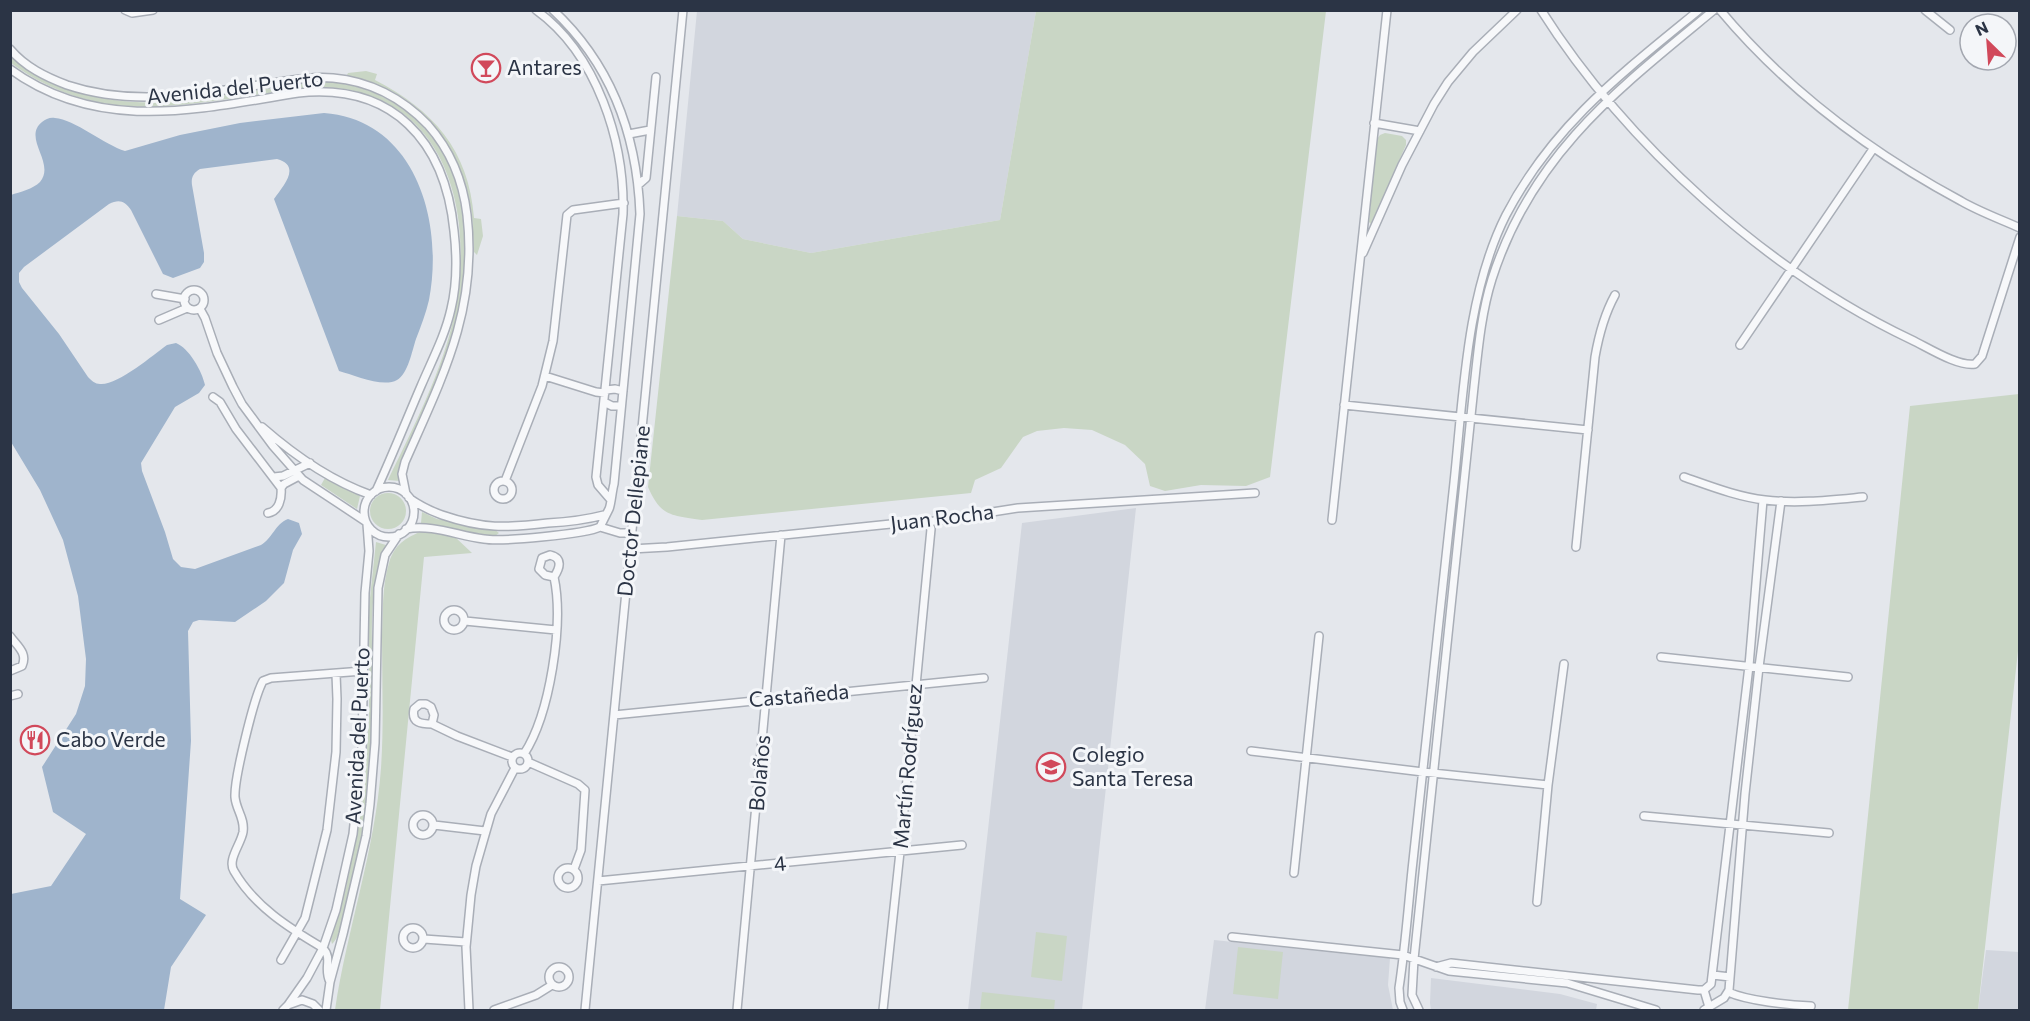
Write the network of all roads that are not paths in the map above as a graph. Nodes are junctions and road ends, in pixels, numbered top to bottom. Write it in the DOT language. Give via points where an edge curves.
graph roads {
  1 [pos="125,10"];
  2 [pos="153,10"];
  3 [pos="536,10"];
  4 [pos="553,10"];
  5 [pos="683,10"];
  6 [pos="1387,10"];
  7 [pos="1517,10"];
  8 [pos="1541,10"];
  9 [pos="1699,10"];
  10 [pos="1714,10"];
  11 [pos="1720,10"];
  12 [pos="1925,10"];
  13 [pos="1950,30"];
  14 [pos="10,49"];
  15 [pos="10,69"];
  16 [pos="656,77"];
  17 [pos="1601,92"];
  18 [pos="1608,101"];
  19 [pos="1374,123"];
  20 [pos="650,130"];
  21 [pos="1420,131"];
  22 [pos="629,134"];
  23 [pos="1874,149"];
  24 [pos="638,185"];
  25 [pos="639,194"];
  26 [pos="623,203"];
  27 [pos="640,209"];
  28 [pos="2019,228"];
  29 [pos="2019,238"];
  30 [pos="1361,258"];
  31 [pos="1792,270"];
  32 [pos="156,294"];
  33 [pos="1615,295"];
  34 [pos="184,299"];
  35 [pos="188,308"];
  36 [pos="200,309"];
  37 [pos="159,320"];
  38 [pos="1740,345"];
  39 [pos="545,376"];
  40 [pos="606,392"];
  41 [pos="623,392"];
  42 [pos="213,397"];
  43 [pos="604,402"];
  44 [pos="1344,405"];
  45 [pos="621,406"];
  46 [pos="1461,417"];
  47 [pos="1471,419"];
  48 [pos="254,420"];
  49 [pos="1588,430"];
  50 [pos="264,464"];
  51 [pos="310,464"];
  52 [pos="252,465"];
  53 [pos="297,474"];
  54 [pos="274,477"];
  55 [pos="1684,477"];
  56 [pos="505,481"];
  57 [pos="281,488"];
  58 [pos="374,493"];
  59 [pos="1255,493"];
  60 [pos="407,496"];
  61 [pos="1863,497"];
  62 [pos="610,499"];
  63 [pos="1763,500"];
  64 [pos="1781,501"];
  65 [pos="268,513"];
  66 [pos="604,515"];
  67 [pos="1332,520"];
  68 [pos="928,522"];
  69 [pos="366,523"];
  70 [pos="501,527"];
  71 [pos="600,527"];
  72 [pos="406,529"];
  73 [pos="632,533"];
  74 [pos="399,534"];
  75 [pos="781,535"];
  76 [pos="501,540"];
  77 [pos="1576,547"];
  78 [pos="631,549"];
  79 [pos="554,577"];
  80 [pos="1442,593"];
  81 [pos="1452,594"];
  82 [pos="465,621"];
  83 [pos="556,630"];
  84 [pos="10,636"];
  85 [pos="1319,636"];
  86 [pos="1661,657"];
  87 [pos="1564,664"];
  88 [pos="1749,666"];
  89 [pos="1759,667"];
  90 [pos="10,671"];
  91 [pos="363,671"];
  92 [pos="336,674"];
  93 [pos="1848,677"];
  94 [pos="984,678"];
  95 [pos="916,686"];
  96 [pos="766,699"];
  97 [pos="614,715"];
  98 [pos="432,724"];
  99 [pos="1251,751"];
  100 [pos="524,754"];
  101 [pos="512,758"];
  102 [pos="1306,758"];
  103 [pos="528,762"];
  104 [pos="515,768"];
  105 [pos="1423,772"];
  106 [pos="1433,772"];
  107 [pos="1548,784"];
  108 [pos="1644,816"];
  109 [pos="1731,824"];
  110 [pos="434,825"];
  111 [pos="1742,826"];
  112 [pos="485,831"];
  113 [pos="1828,833"];
  114 [pos="962,845"];
  115 [pos="900,852"];
  116 [pos="751,867"];
  117 [pos="574,869"];
  118 [pos="1294,873"];
  119 [pos="598,881"];
  120 [pos="1537,902"];
  121 [pos="298,932"];
  122 [pos="1232,937"];
  123 [pos="424,939"];
  124 [pos="466,942"];
  125 [pos="323,948"];
  126 [pos="1403,955"];
  127 [pos="1414,959"];
  128 [pos="281,960"];
  129 [pos="1436,967"];
  130 [pos="1713,975"];
  131 [pos="1730,976"];
  132 [pos="1594,978"];
  133 [pos="330,982"];
  134 [pos="552,984"];
  135 [pos="1704,990"];
  136 [pos="1594,992"];
  137 [pos="1728,992"];
  138 [pos="1811,1006"];
  139 [pos="285,1008"];
  140 [pos="1706,1009"];
  141 [pos="319,1011"];
  142 [pos="326,1011"];
  143 [pos="469,1011"];
  144 [pos="494,1011"];
  145 [pos="585,1011"];
  146 [pos="737,1011"];
  147 [pos="883,1011"];
  148 [pos="1403,1011"];
  149 [pos="1419,1011"];
  150 [pos="1656,1011"];
  1 -- 2 [label="street"];
  3 -- 26 [label="street" via="575,51 602,99 614,132"];
  4 -- 22 [label="street" via="602,71"];
  5 -- 73 [label="street, Doctor Dellepiane"];
  6 -- 19 [label="street"];
  7 -- 21 [label="street" via="1459,69"];
  8 -- 17 [label="street"];
  9 -- 17 [label="street"];
  10 -- 18 [label="street"];
  11 -- 23 [label="street" via="1809,99"];
  12 -- 13 [label="street"];
  14 -- 60 [label="street, Avenida del Puerto" via="30,68 58,81 124,97 178,97 321,77 360,82 399,101 430,127 450,156 462,188 470,264 461,322 444,373 403,468"];
  15 -- 58 [label="street, Avenida del Puerto" via="45,91 86,105 126,112 176,111 298,93 341,92 380,105 404,120 426,144 443,177 453,220 453,297 444,334"];
  16 -- 20 [label="street"];
  17 -- 18 [label="street"];
  17 -- 46 [label="street" via="1539,161 1496,238 1476,305"];
  18 -- 31 [label="street" via="1706,200"];
  18 -- 47 [label="street" via="1573,135 1536,184 1500,256 1485,304"];
  19 -- 21 [label="street"];
  19 -- 30 [label="street"];
  20 -- 22 [label="street"];
  20 -- 24 [label="street" via="646,178"];
  21 -- 30 [label="street"];
  22 -- 24 [label="street"];
  23 -- 28 [label="street" via="1963,202"];
  23 -- 31 [label="street"];
  24 -- 25 [label="street"];
  25 -- 26 [label="street" via="629,193"];
  25 -- 27 [label="street"];
  26 -- 27 [label="street"];
  26 -- 39 [label="street" via="573,210 567,215 556,324"];
  26 -- 40 [label="street"];
  27 -- 41 [label="street"];
  29 -- 31 [label="street" via="1982,356 1970,365 1886,328"];
  30 -- 44 [label="street"];
  31 -- 38 [label="street"];
  32 -- 34 [label="street"];
  33 -- 49 [label="street" via="1598,338"];
  34 -- 35 [label="street"];
  34 -- 36 [label="street" via="190,291 200,292 204,301"];
  35 -- 36 [label="street"];
  35 -- 37 [label="street"];
  36 -- 48 [label="street" via="226,373"];
  39 -- 40 [label="street"];
  39 -- 56 [label="street"];
  40 -- 41 [label="street"];
  40 -- 43 [label="street"];
  41 -- 45 [label="street"];
  42 -- 50 [label="street"];
  43 -- 45 [label="street"];
  43 -- 62 [label="street" via="596,477"];
  44 -- 46 [label="street"];
  44 -- 67 [label="street"];
  45 -- 62 [label="street"];
  46 -- 47 [label="street"];
  46 -- 80 [label="street"];
  47 -- 49 [label="street"];
  47 -- 81 [label="street"];
  48 -- 51 [label="street"];
  48 -- 53 [label="street"];
  49 -- 77 [label="street"];
  50 -- 52 [label="street"];
  50 -- 54 [label="street"];
  51 -- 53 [label="street"];
  51 -- 58 [label="street" via="336,481"];
  53 -- 54 [label="street"];
  53 -- 57 [label="street"];
  53 -- 69 [label="street"];
  54 -- 57 [label="street"];
  55 -- 63 [label="street"];
  57 -- 65 [label="street" via="275,511"];
  58 -- 60 [label="street" via="392,487"];
  58 -- 69 [label="street" via="364,507"];
  59 -- 68 [label="street, Juan Rocha" via="1018,508"];
  60 -- 70 [label="street" via="465,523"];
  60 -- 72 [label="street" via="413,511"];
  61 -- 64 [label="street"];
  62 -- 66 [label="street" via="610,508"];
  63 -- 64 [label="street"];
  63 -- 88 [label="street"];
  64 -- 89 [label="street"];
  66 -- 70 [label="street"];
  66 -- 71 [label="street"];
  68 -- 75 [label="street, Juan Rocha"];
  68 -- 95 [label="street, Martín Rodríguez" via="931,529"];
  69 -- 74 [label="street" via="378,534"];
  69 -- 91 [label="street, Avenida del Puerto" via="369,557"];
  70 -- 76 [label="street"];
  71 -- 73 [label="street"];
  71 -- 76 [label="street"];
  72 -- 74 [label="street"];
  72 -- 76 [label="street"];
  73 -- 78 [label="street, Doctor Dellepiane"];
  74 -- 133 [label="street, Avenida del Puerto" via="385,555 378,588 375,743 367,826"];
  75 -- 78 [label="street, Juan Rocha"];
  75 -- 96 [label="street, Bolaños"];
  78 -- 97 [label="street, Doctor Dellepiane"];
  79 -- 83 [label="street"];
  80 -- 81 [label="street"];
  80 -- 105 [label="street"];
  81 -- 106 [label="street"];
  82 -- 83 [label="street"];
  83 -- 100 [label="street" via="548,692 532,742"];
  84 -- 90 [label="street" via="24,656 22,666"];
  85 -- 102 [label="street"];
  86 -- 88 [label="street"];
  87 -- 107 [label="street"];
  88 -- 89 [label="street"];
  88 -- 109 [label="street"];
  89 -- 93 [label="street"];
  89 -- 111 [label="street"];
  91 -- 92 [label="street"];
  91 -- 125 [label="street, Avenida del Puerto" via="362,748 355,817 345,874"];
  92 -- 121 [label="street" via="336,752 327,830"];
  92 -- 121 [label="street" via="263,681 236,784 235,797 244,828 232,869 262,906"];
  94 -- 95 [label="street, Castañeda"];
  95 -- 96 [label="street, Castañeda"];
  95 -- 115 [label="street, Martín Rodríguez"];
  96 -- 97 [label="street, Castañeda"];
  96 -- 116 [label="street, Bolaños"];
  97 -- 119 [label="street, Doctor Dellepiane"];
  98 -- 101 [label="street"];
  99 -- 102 [label="street"];
  100 -- 101 [label="street"];
  100 -- 103 [label="street"];
  101 -- 104 [label="street"];
  102 -- 105 [label="street"];
  102 -- 118 [label="street"];
  103 -- 104 [label="street" via="523,769"];
  103 -- 117 [label="street" via="585,790 581,850"];
  104 -- 112 [label="street"];
  105 -- 106 [label="street"];
  105 -- 126 [label="street"];
  106 -- 107 [label="street"];
  106 -- 127 [label="street"];
  107 -- 120 [label="street"];
  108 -- 109 [label="street"];
  109 -- 111 [label="street"];
  109 -- 130 [label="street"];
  110 -- 112 [label="street"];
  111 -- 113 [label="street"];
  111 -- 131 [label="street"];
  112 -- 124 [label="street" via="471,895"];
  114 -- 115 [label="street, 4"];
  115 -- 116 [label="street, 4"];
  115 -- 147 [label="street, Martín Rodríguez"];
  116 -- 119 [label="street, 4"];
  116 -- 146 [label="street, Bolaños"];
  119 -- 145 [label="street, Doctor Dellepiane"];
  121 -- 125 [label="street"];
  121 -- 128 [label="street"];
  122 -- 126 [label="street"];
  123 -- 124 [label="street"];
  124 -- 143 [label="street"];
  125 -- 133 [label="street" via="329,957 326,970"];
  125 -- 139 [label="street, Avenida del Puerto"];
  126 -- 127 [label="street"];
  126 -- 148 [label="street" via="1399,995"];
  127 -- 129 [label="street"];
  127 -- 149 [label="street" via="1412,995"];
  129 -- 132 [label="street" via="1452,963"];
  129 -- 136 [label="street" via="1567,983"];
  130 -- 131 [label="street"];
  130 -- 135 [label="street"];
  131 -- 137 [label="street"];
  132 -- 135 [label="street"];
  132 -- 136 [label="street"];
  133 -- 142 [label="street, Avenida del Puerto"];
  134 -- 144 [label="street" via="536,995"];
  135 -- 140 [label="street"];
  136 -- 150 [label="street"];
  137 -- 138 [label="street"];
  137 -- 140 [label="street"];
  139 -- 141 [label="street" via="307,1000"];
}
